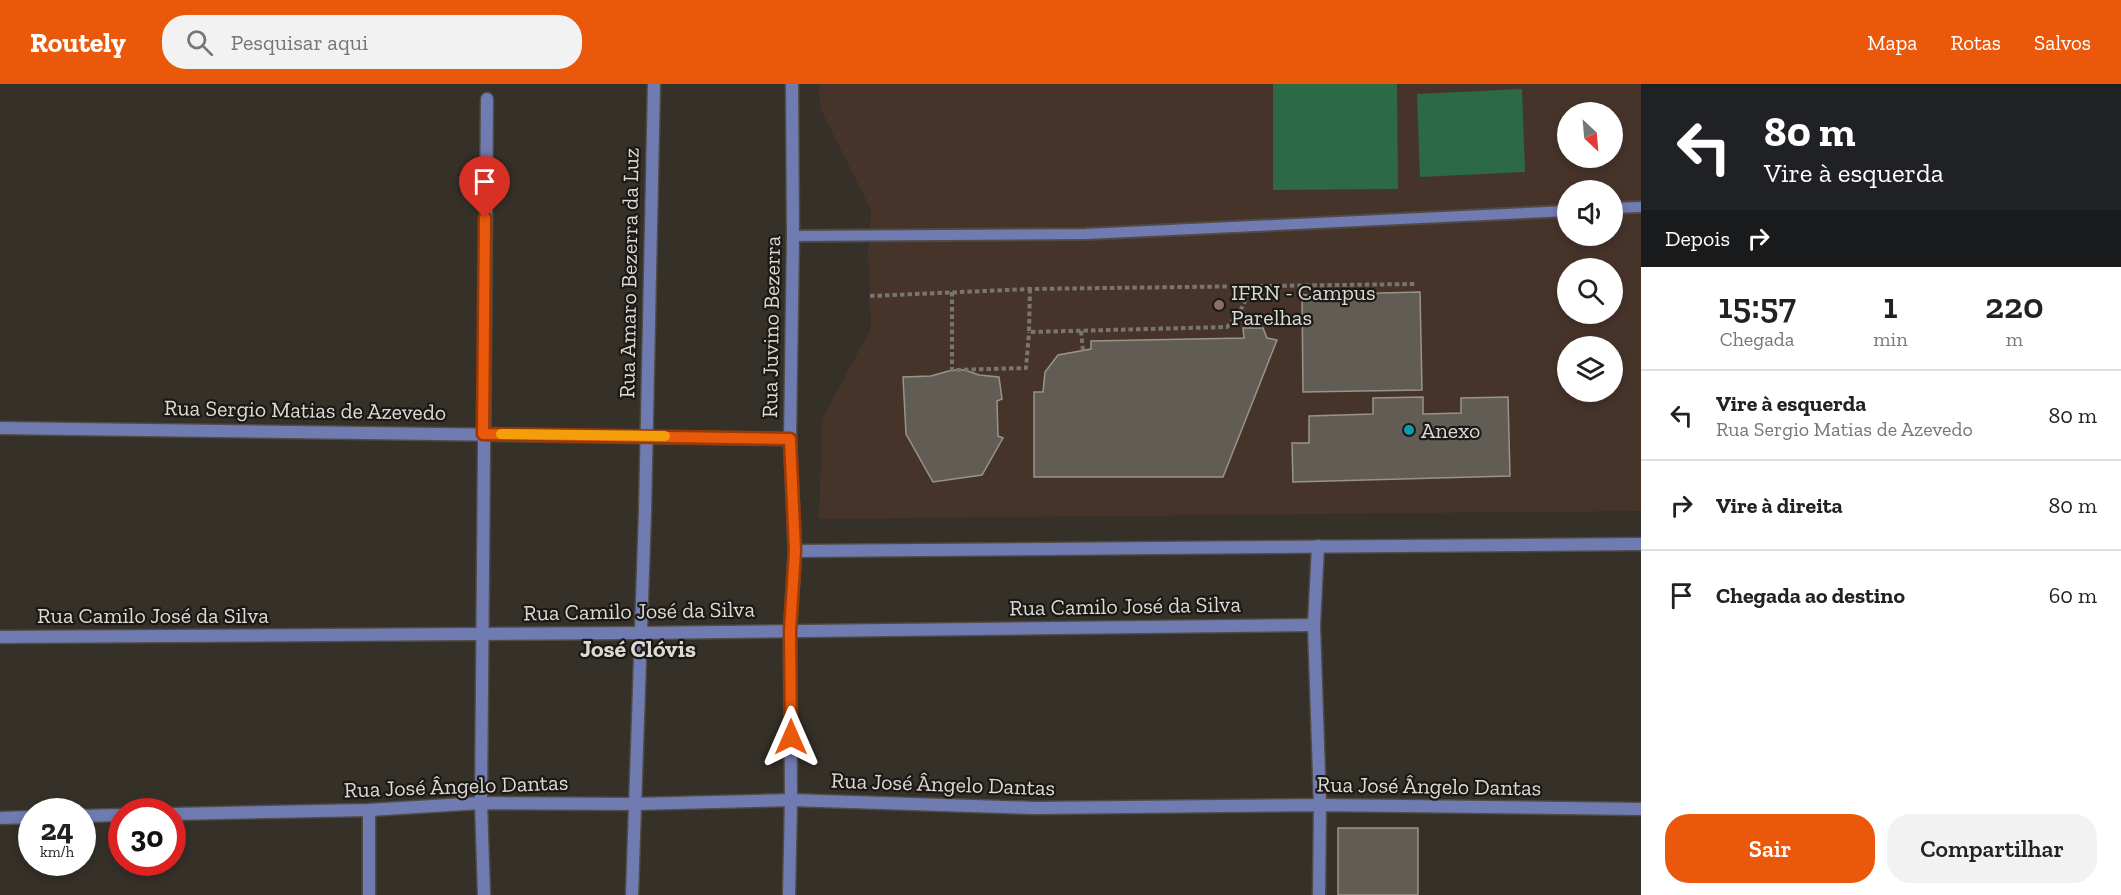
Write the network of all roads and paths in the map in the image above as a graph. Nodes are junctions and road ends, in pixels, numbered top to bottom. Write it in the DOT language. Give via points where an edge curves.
graph roads {
  1 [pos="654,84"];
  2 [pos="792,84"];
  3 [pos="486,99"];
  4 [pos="1641,207"];
  5 [pos="1623,208"];
  6 [pos="1557,211"];
  7 [pos="793,236"];
  8 [pos="1415,284"];
  9 [pos="1249,285"];
  10 [pos="1030,289"];
  11 [pos="952,292"];
  12 [pos="870,296"];
  13 [pos="1081,331"];
  14 [pos="1029,332"];
  15 [pos="1083,351"];
  16 [pos="0,428"];
  17 [pos="483,434"];
  18 [pos="646,435"];
  19 [pos="790,439"];
  20 [pos="1641,544"];
  21 [pos="1318,546"];
  22 [pos="795,551"];
  23 [pos="1314,625"];
  24 [pos="790,631"];
  25 [pos="641,633"];
  26 [pos="483,634"];
  27 [pos="0,637"];
  28 [pos="791,801"];
  29 [pos="481,803"];
  30 [pos="635,804"];
  31 [pos="1320,805"];
  32 [pos="1641,809"];
  33 [pos="369,810"];
  34 [pos="186,814"];
  35 [pos="18,817"];
  36 [pos="0,818"];
  37 [pos="369,895"];
  38 [pos="484,895"];
  39 [pos="632,895"];
  40 [pos="789,895"];
  41 [pos="1319,895"];
  1 -- 18 [label="street, Rua Amaro Bezerra da Luz"];
  2 -- 7 [label="street, Rua Juvino Bezerra"];
  3 -- 17 [label="street"];
  4 -- 5 [label="lane"];
  6 -- 7 [label="lane" via="1097,234"];
  7 -- 19 [label="street, Rua Juvino Bezerra"];
  8 -- 9 [label="path"];
  9 -- 10 [label="path"];
  9 -- 13 [label="path" via="1240,312 1227,327"];
  10 -- 11 [label="path"];
  10 -- 14 [label="path"];
  11 -- 12 [label="path"];
  11 -- 14 [label="path" via="952,370 1026,368"];
  13 -- 14 [label="path"];
  13 -- 15 [label="path"];
  16 -- 17 [label="street, Rua Sergio Matias de Azevedo"];
  17 -- 18 [label="street, Rua Sergio Matias de Azevedo"];
  17 -- 26 [label="street"];
  18 -- 19 [label="street, Rua Sergio Matias de Azevedo"];
  18 -- 25 [label="street, Rua Amaro Bezerra da Luz"];
  19 -- 22 [label="street, Rua Juvino Bezerra"];
  20 -- 21 [label="street"];
  21 -- 22 [label="street"];
  21 -- 23 [label="street"];
  22 -- 24 [label="street, Rua Juvino Bezerra"];
  23 -- 24 [label="street, Rua Camilo José da Silva"];
  23 -- 31 [label="street"];
  24 -- 25 [label="street, Rua Camilo José da Silva"];
  24 -- 28 [label="street, Rua Juvino Bezerra"];
  25 -- 26 [label="street, Rua Camilo José da Silva"];
  25 -- 30 [label="street, Rua Amaro Bezerra da Luz"];
  26 -- 27 [label="street, Rua Camilo José da Silva"];
  26 -- 29 [label="street"];
  28 -- 30 [label="street, Rua José Ângelo Dantas"];
  28 -- 31 [label="street, Rua José Ângelo Dantas" via="1035,808"];
  28 -- 40 [label="street, Rua Juvino Bezerra"];
  29 -- 30 [label="street, Rua José Ângelo Dantas"];
  29 -- 33 [label="street, Rua José Ângelo Dantas"];
  29 -- 38 [label="street"];
  30 -- 39 [label="street, Rua Amaro Bezerra da Luz"];
  31 -- 32 [label="street, Rua José Ângelo Dantas"];
  31 -- 41 [label="street"];
  33 -- 34 [label="street, Rua José Ângelo Dantas"];
  33 -- 37 [label="street"];
  35 -- 36 [label="street"];
}
